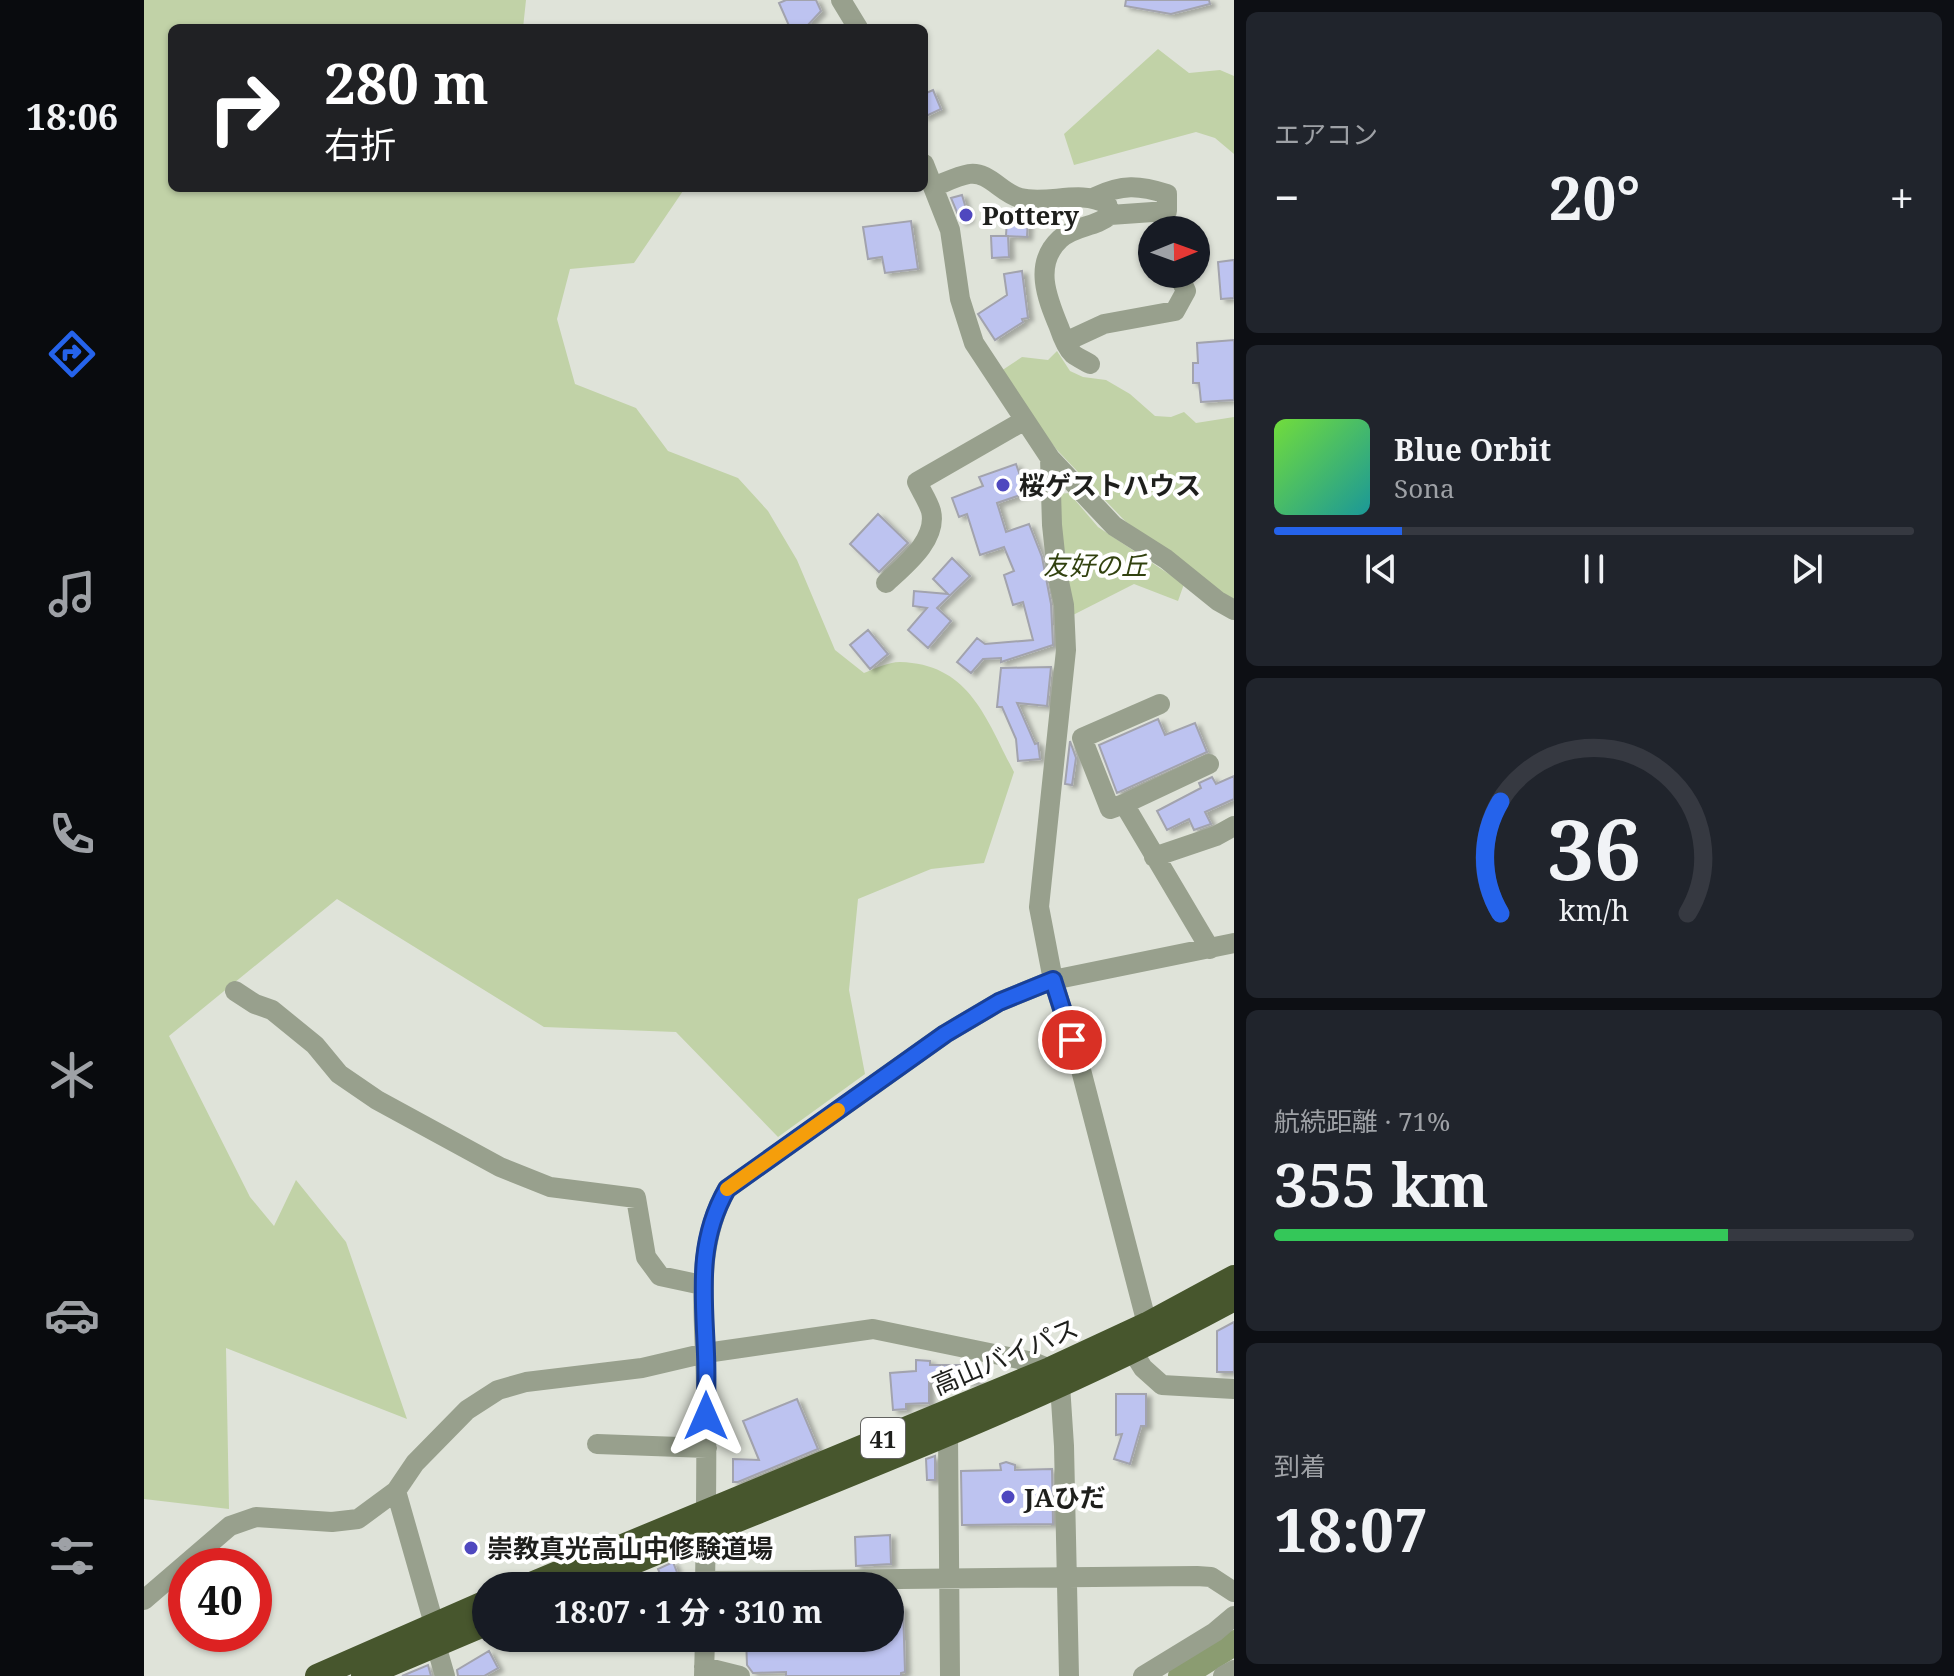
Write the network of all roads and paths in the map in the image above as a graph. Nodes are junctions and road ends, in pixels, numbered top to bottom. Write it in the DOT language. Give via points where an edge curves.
graph roads {
  1 [pos="841,0"];
  2 [pos="856,24"];
  3 [pos="928,174"];
  4 [pos="933,187"];
  5 [pos="1095,197"];
  6 [pos="1110,215"];
  7 [pos="1168,216"];
  8 [pos="1138,217"];
  9 [pos="1185,288"];
  10 [pos="1065,342"];
  11 [pos="1090,364"];
  12 [pos="1025,420"];
  13 [pos="1050,458"];
  14 [pos="886,583"];
  15 [pos="1234,610"];
  16 [pos="1160,704"];
  17 [pos="1209,764"];
  18 [pos="1124,804"];
  19 [pos="1234,826"];
  20 [pos="1154,857"];
  21 [pos="1234,943"];
  22 [pos="1210,949"];
  23 [pos="1053,980"];
  24 [pos="235,991"];
  25 [pos="1234,1277"];
  26 [pos="702,1285"];
  27 [pos="1234,1299"];
  28 [pos="1147,1324"];
  29 [pos="1133,1352"];
  30 [pos="706,1353"];
  31 [pos="1055,1377"];
  32 [pos="1234,1389"];
  33 [pos="948,1434"];
  34 [pos="597,1444"];
  35 [pos="707,1448"];
  36 [pos="396,1491"];
  37 [pos="707,1522"];
  38 [pos="566,1572"];
  39 [pos="605,1572"];
  40 [pos="705,1572"];
  41 [pos="1068,1578"];
  42 [pos="950,1581"];
  43 [pos="904,1582"];
  44 [pos="1234,1592"];
  45 [pos="144,1600"];
  46 [pos="472,1611"];
  47 [pos="1234,1616"];
  48 [pos="472,1627"];
  49 [pos="435,1634"];
  50 [pos="1234,1670"];
  51 [pos="704,1671"];
  52 [pos="317,1676"];
  53 [pos="363,1676"];
  54 [pos="445,1676"];
  55 [pos="740,1676"];
  56 [pos="950,1676"];
  57 [pos="1069,1676"];
  58 [pos="1143,1676"];
  59 [pos="1223,1676"];
  1 -- 2 [label="street"];
  3 -- 4 [label="street"];
  4 -- 5 [label="street" via="969,174 982,175 1022,199"];
  4 -- 12 [label="street" via="950,230 960,299 974,343"];
  5 -- 6 [label="street" via="1107,204"];
  5 -- 7 [label="street" via="1141,186 1167,194"];
  6 -- 8 [label="street"];
  6 -- 10 [label="street" via="1101,223 1075,228 1047,257 1047,298"];
  9 -- 10 [label="street" via="1175,311 1104,324"];
  10 -- 11 [label="street"];
  12 -- 13 [label="street"];
  12 -- 14 [label="street" via="917,482 932,522 920,550"];
  13 -- 15 [label="street" via="1114,526"];
  13 -- 23 [label="street" via="1066,650 1039,907"];
  16 -- 18 [label="street" via="1082,738 1110,809"];
  17 -- 18 [label="street"];
  18 -- 20 [label="street"];
  19 -- 20 [label="street"];
  20 -- 22 [label="street"];
  21 -- 22 [label="street"];
  22 -- 23 [label="street"];
  23 -- 26 [label="street" via="999,1002 945,1034 727,1189 708,1232"];
  23 -- 28 [label="street"];
  24 -- 26 [label="street" via="272,1010 315,1045 339,1074 377,1100 500,1167 550,1187 636,1198 646,1257 660,1276"];
  25 -- 28 [label="highway, 高山バイパス / 41"];
  26 -- 30 [label="street"];
  27 -- 29 [label="highway, 高山バイパス / 41"];
  28 -- 31 [label="highway, 高山バイパス / 41"];
  29 -- 31 [label="highway, 高山バイパス / 41"];
  29 -- 32 [label="street" via="1162,1385"];
  30 -- 31 [label="street" via="873,1329 994,1353"];
  30 -- 35 [label="street"];
  30 -- 36 [label="street" via="498,1390 467,1410 415,1463"];
  31 -- 33 [label="highway, 高山バイパス / 41"];
  31 -- 37 [label="highway, 高山バイパス / 41"];
  31 -- 41 [label="street"];
  33 -- 37 [label="highway, 高山バイパス / 41"];
  33 -- 42 [label="street"];
  34 -- 35 [label="street"];
  35 -- 37 [label="street"];
  36 -- 45 [label="street" via="358,1519 256,1517 230,1526"];
  36 -- 49 [label="street"];
  37 -- 38 [label="highway, 高山バイパス / 41"];
  37 -- 39 [label="highway, 高山バイパス / 41"];
  37 -- 40 [label="street"];
  41 -- 42 [label="street"];
  41 -- 44 [label="street" via="1197,1576 1216,1579"];
  41 -- 57 [label="street"];
  42 -- 43 [label="street"];
  42 -- 56 [label="street"];
  46 -- 49 [label="highway"];
  47 -- 58 [label="street"];
  48 -- 49 [label="highway"];
  49 -- 52 [label="highway"];
  49 -- 53 [label="highway"];
  49 -- 54 [label="street"];
  50 -- 59 [label="street"];
  51 -- 55 [label="street"];
}
